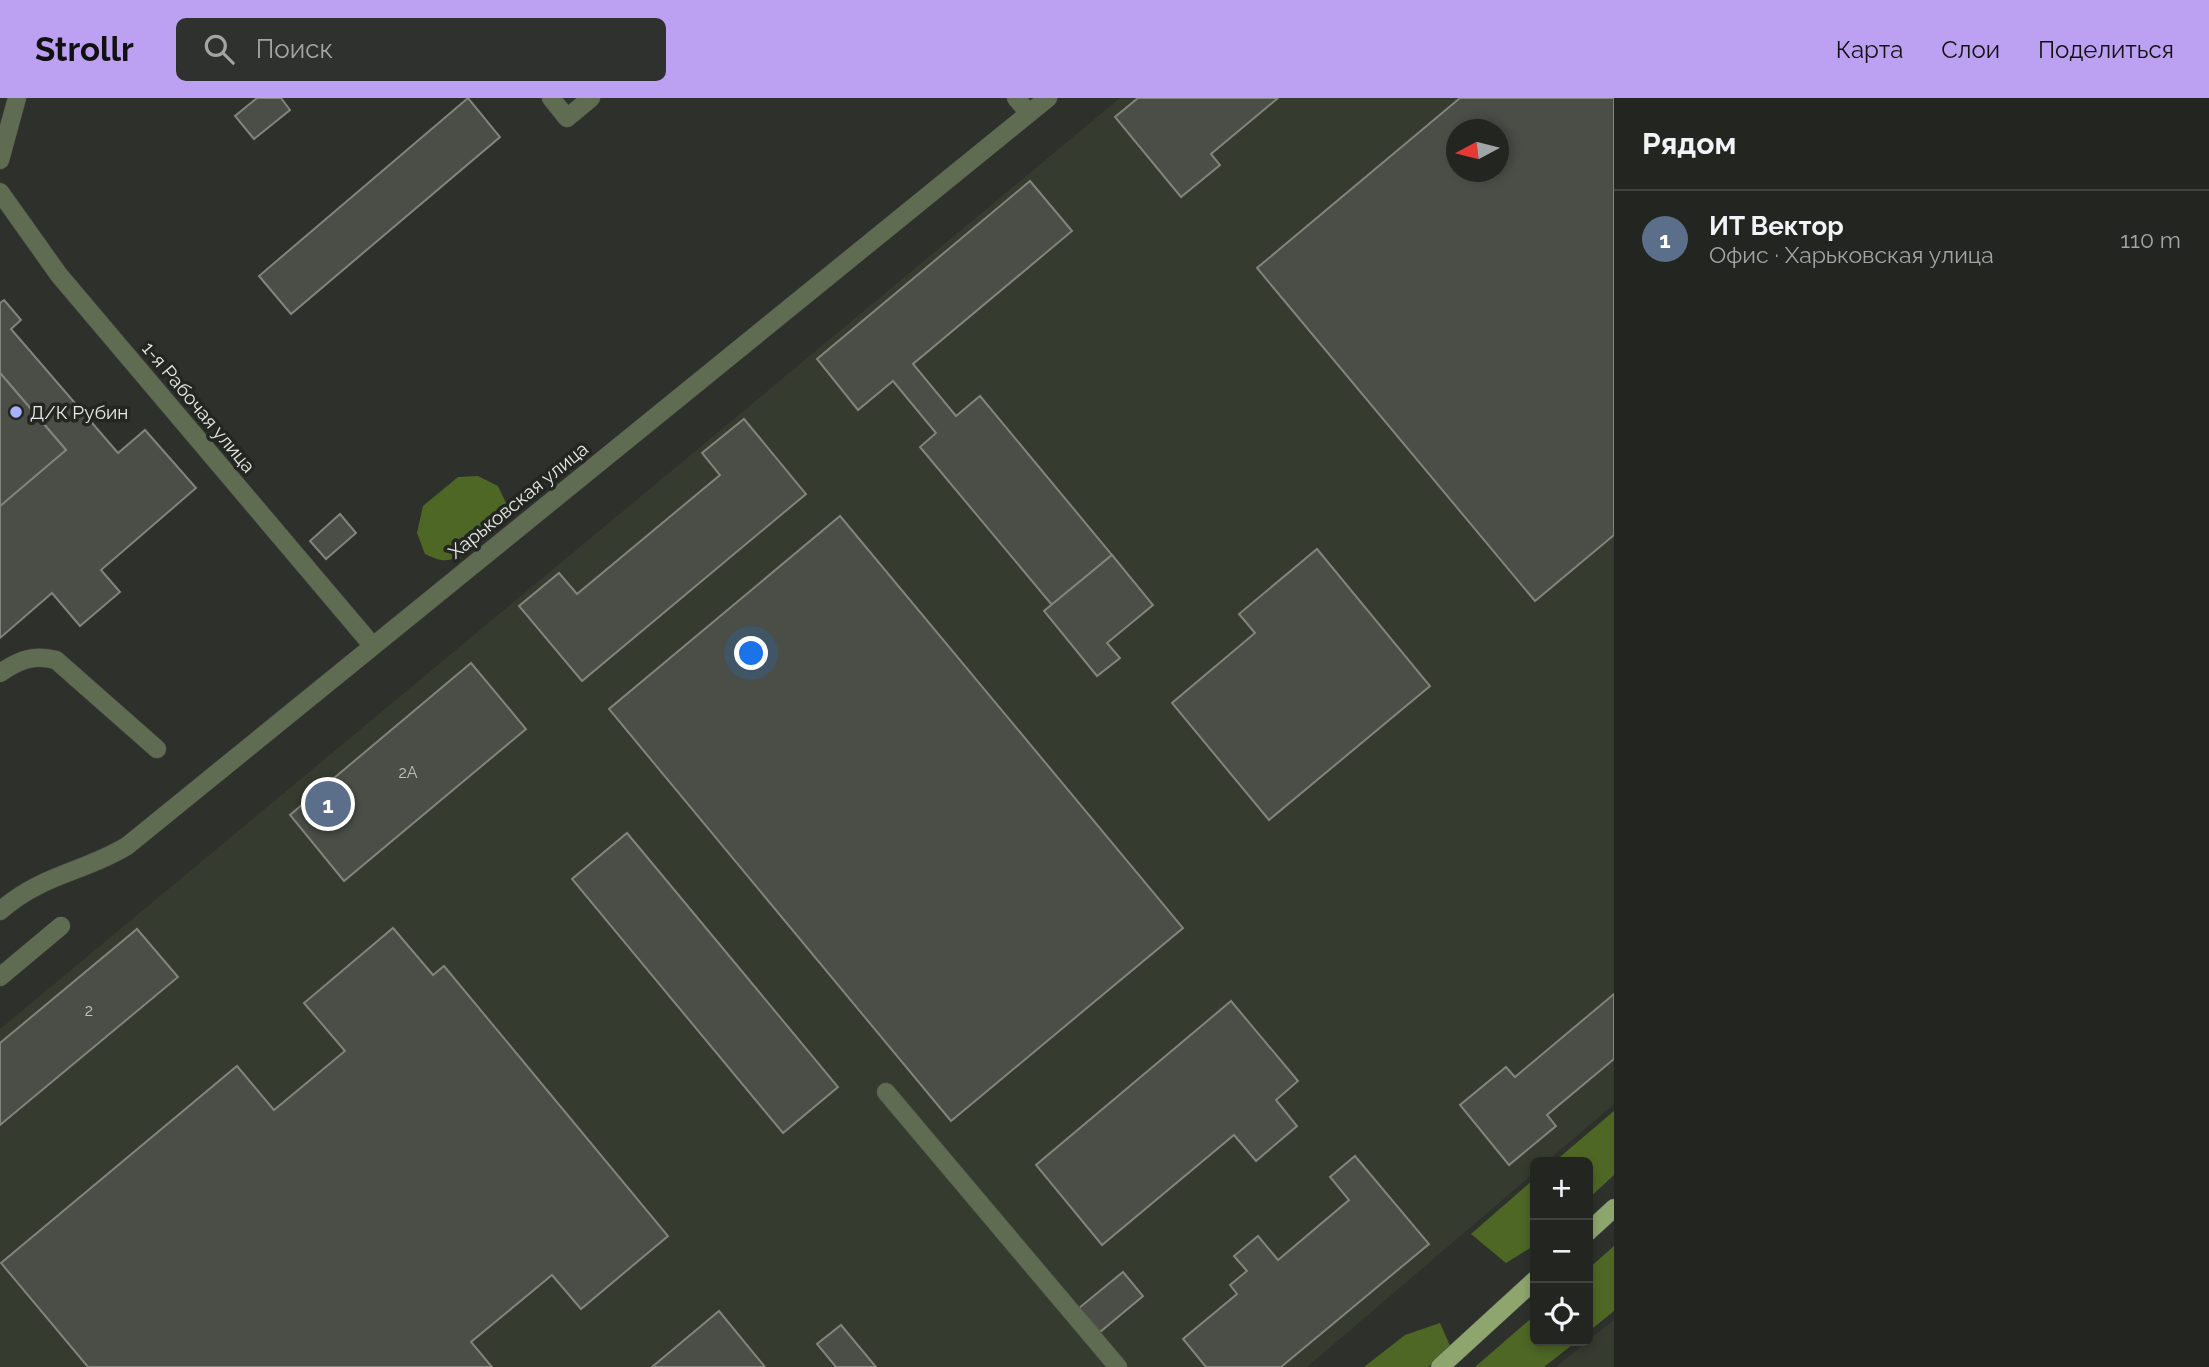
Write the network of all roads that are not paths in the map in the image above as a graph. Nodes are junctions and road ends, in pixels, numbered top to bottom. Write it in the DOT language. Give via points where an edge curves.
graph roads {
  1 [pos="17,98"];
  2 [pos="551,98"];
  3 [pos="591,98"];
  4 [pos="1016,98"];
  5 [pos="1048,98"];
  6 [pos="1029,113"];
  7 [pos="0,160"];
  8 [pos="0,192"];
  9 [pos="372,645"];
  10 [pos="0,673"];
  11 [pos="157,748"];
  12 [pos="0,911"];
  13 [pos="61,926"];
  14 [pos="0,977"];
  15 [pos="886,1092"];
  16 [pos="1614,1208"];
  17 [pos="1593,1227"];
  18 [pos="1532,1283"];
  19 [pos="1118,1367"];
  20 [pos="1440,1367"];
  1 -- 7 [label="street"];
  2 -- 3 [label="street" via="567,118"];
  4 -- 6 [label="street"];
  5 -- 6 [label="street, Харьковская улица"];
  6 -- 9 [label="street, Харьковская улица"];
  8 -- 9 [label="street, 1-я Рабочая улица" via="60,275"];
  9 -- 12 [label="street, Харьковская улица" via="127,846 88,867 25,889"];
  10 -- 11 [label="street" via="23,659 41,656 56,660"];
  13 -- 14 [label="street"];
  15 -- 19 [label="street"];
  16 -- 17 [label="main road"];
  18 -- 20 [label="main road"];
}
